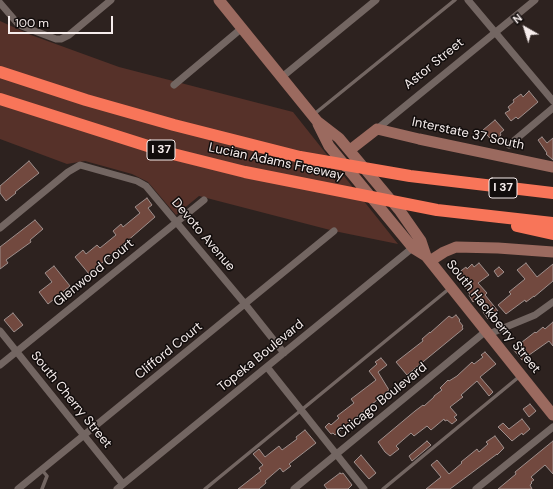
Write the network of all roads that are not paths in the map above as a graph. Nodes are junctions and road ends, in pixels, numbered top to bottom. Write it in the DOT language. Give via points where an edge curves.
graph roads {
  1 [pos="111,0"];
  2 [pos="219,0"];
  3 [pos="376,0"];
  4 [pos="455,0"];
  5 [pos="468,0"];
  6 [pos="535,0"];
  7 [pos="0,3"];
  8 [pos="242,28"];
  9 [pos="495,33"];
  10 [pos="0,72"];
  11 [pos="282,77"];
  12 [pos="174,85"];
  13 [pos="0,99"];
  14 [pos="553,101"];
  15 [pos="553,108"];
  16 [pos="314,118"];
  17 [pos="377,128"];
  18 [pos="509,145"];
  19 [pos="350,150"];
  20 [pos="553,167"];
  21 [pos="453,182"];
  22 [pos="553,185"];
  23 [pos="553,193"];
  24 [pos="204,200"];
  25 [pos="462,213"];
  26 [pos="176,222"];
  27 [pos="553,223"];
  28 [pos="0,228"];
  29 [pos="334,231"];
  30 [pos="553,234"];
  31 [pos="417,245"];
  32 [pos="553,252"];
  33 [pos="428,259"];
  34 [pos="451,287"];
  35 [pos="553,302"];
  36 [pos="245,304"];
  37 [pos="0,331"];
  38 [pos="487,333"];
  39 [pos="17,352"];
  40 [pos="284,353"];
  41 [pos="0,365"];
  42 [pos="267,367"];
  43 [pos="521,375"];
  44 [pos="301,410"];
  45 [pos="553,415"];
  46 [pos="553,426"];
  47 [pos="84,435"];
  48 [pos="336,454"];
  49 [pos="42,470"];
  50 [pos="121,487"];
  51 [pos="18,489"];
  52 [pos="42,489"];
  53 [pos="204,489"];
  54 [pos="294,489"];
  55 [pos="364,489"];
  56 [pos="383,489"];
  57 [pos="476,489"];
  1 -- 7 [label="street" via="61,39 19,25"];
  2 -- 8 [label="main road, South Hackberry Street"];
  3 -- 11 [label="street"];
  4 -- 16 [label="lane"];
  5 -- 9 [label="street"];
  6 -- 9 [label="street, Astor Street"];
  8 -- 11 [label="main road, South Hackberry Street"];
  8 -- 12 [label="street"];
  9 -- 14 [label="street"];
  9 -- 17 [label="street, Astor Street"];
  10 -- 21 [label="highway, Lucian Adams Freeway / I 37" via="166,123 300,156"];
  11 -- 16 [label="main road, South Hackberry Street"];
  13 -- 25 [label="highway, Lucian Adams Freeway / I 37" via="173,154 245,172"];
  15 -- 18 [label="street"];
  16 -- 19 [label="main road, South Hackberry Street"];
  16 -- 31 [label="main road, South Hackberry Street" via="329,146"];
  17 -- 19 [label="main road, Astor Street"];
  17 -- 20 [label="main road, Interstate 37 South"];
  19 -- 31 [label="main road, South Hackberry Street" via="400,211"];
  21 -- 22 [label="highway"];
  21 -- 23 [label="highway, Lucian Adams Freeway / I 37"];
  24 -- 26 [label="street, Glenwood Court"];
  25 -- 27 [label="highway, Lucian Adams Freeway / I 37"];
  25 -- 30 [label="highway"];
  26 -- 28 [label="street, Devoto Avenue" via="146,186 137,181 80,165"];
  26 -- 36 [label="street, Devoto Avenue"];
  26 -- 39 [label="street, Glenwood Court"];
  29 -- 36 [label="street, Clifford Court"];
  31 -- 33 [label="main road, South Hackberry Street"];
  31 -- 40 [label="street, Topeka Boulevard"];
  32 -- 33 [label="main road" via="456,247"];
  33 -- 34 [label="main road, South Hackberry Street"];
  34 -- 38 [label="main road, South Hackberry Street"];
  34 -- 44 [label="lane"];
  35 -- 38 [label="street, Chicago Boulevard" via="535,315"];
  36 -- 40 [label="street, Devoto Avenue"];
  36 -- 47 [label="street, Clifford Court"];
  37 -- 39 [label="street, South Cherry Street"];
  38 -- 43 [label="main road, South Hackberry Street"];
  38 -- 48 [label="street, Chicago Boulevard"];
  39 -- 41 [label="street, Glenwood Court"];
  39 -- 47 [label="street, South Cherry Street"];
  40 -- 42 [label="street, Topeka Boulevard"];
  42 -- 44 [label="street"];
  42 -- 50 [label="street, Topeka Boulevard"];
  43 -- 45 [label="main road, South Hackberry Street"];
  43 -- 56 [label="lane"];
  44 -- 48 [label="street"];
  44 -- 53 [label="lane"];
  46 -- 57 [label="street"];
  47 -- 49 [label="street, Clifford Court"];
  47 -- 50 [label="street, South Cherry Street"];
  48 -- 54 [label="street, Chicago Boulevard"];
  48 -- 55 [label="street"];
  49 -- 51 [label="street, Clifford Court"];
  49 -- 52 [label="lane" via="47,476"];
}
